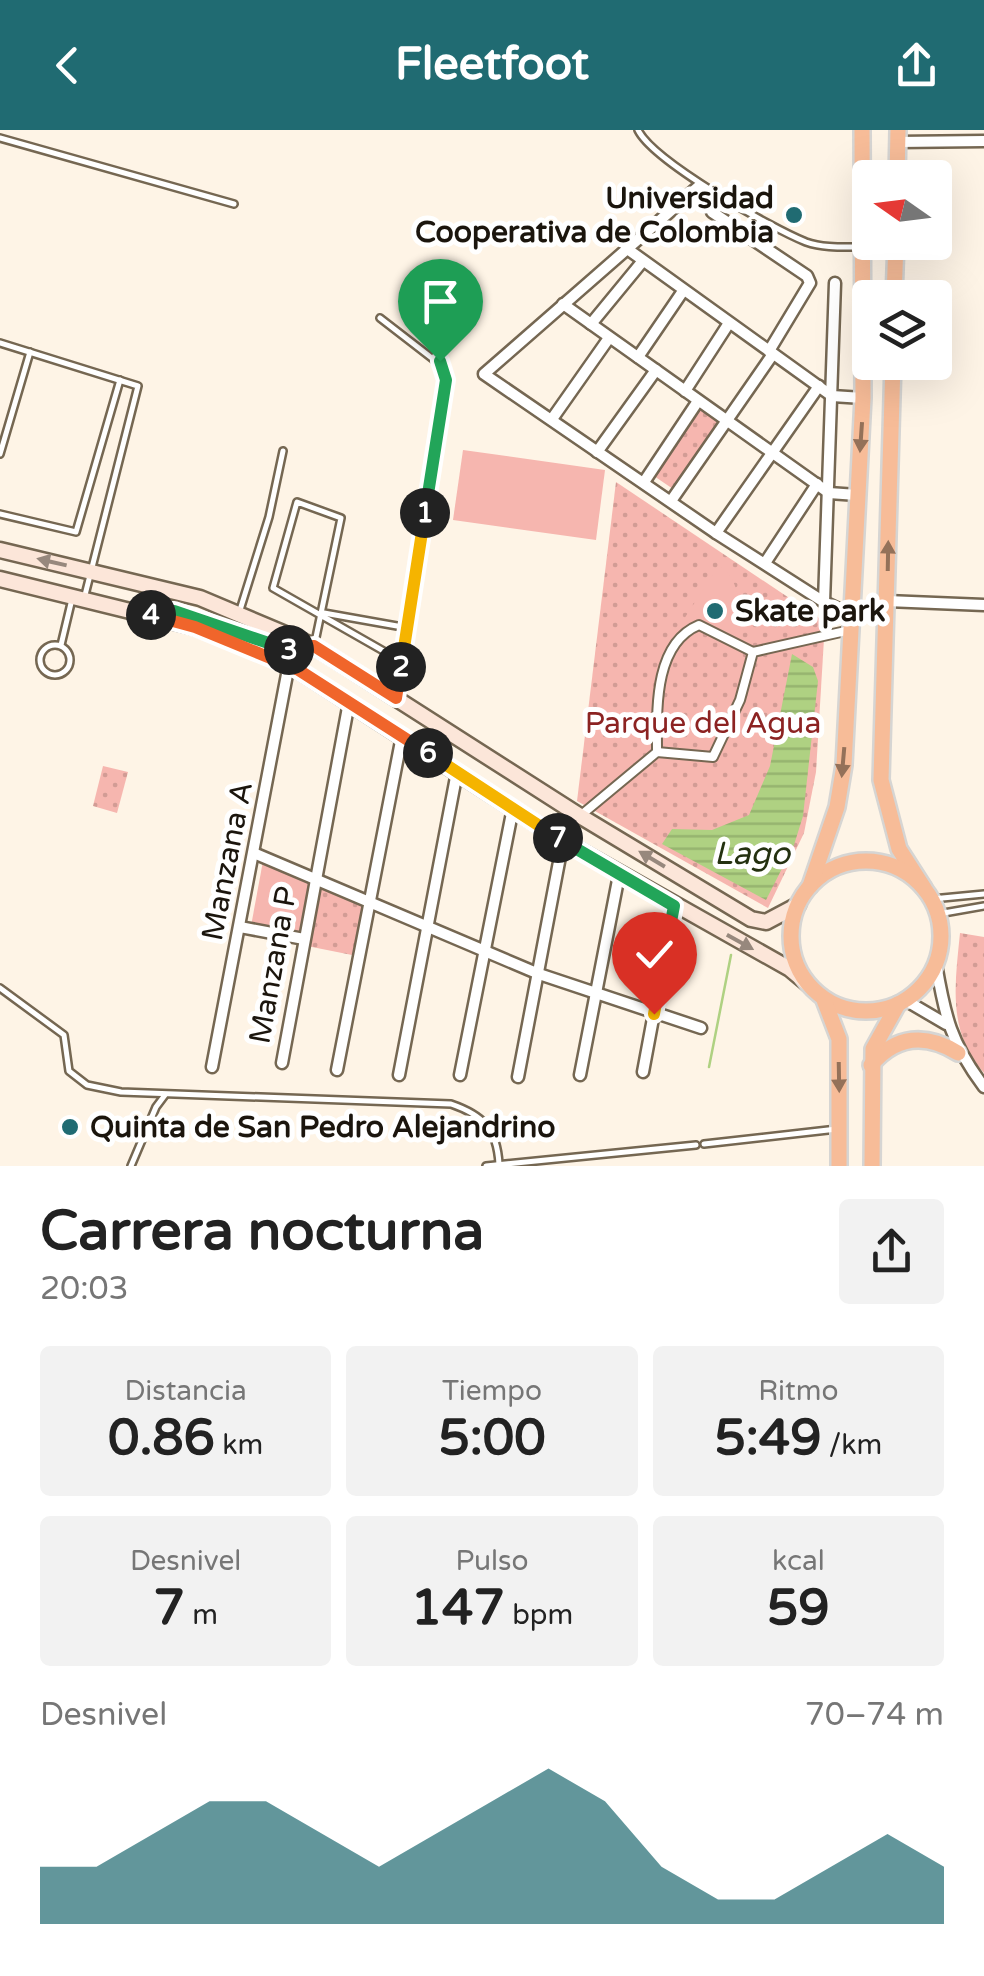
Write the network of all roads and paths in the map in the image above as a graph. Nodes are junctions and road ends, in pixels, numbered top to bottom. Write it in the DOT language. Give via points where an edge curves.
graph roads {
  1 [pos="638,130"];
  2 [pos="862,130"];
  3 [pos="898,136"];
  4 [pos="0,138"];
  5 [pos="984,141"];
  6 [pos="862,160"];
  7 [pos="698,187"];
  8 [pos="234,204"];
  9 [pos="712,212"];
  10 [pos="852,246"];
  11 [pos="626,248"];
  12 [pos="863,260"];
  13 [pos="642,262"];
  14 [pos="835,283"];
  15 [pos="684,291"];
  16 [pos="564,304"];
  17 [pos="380,318"];
  18 [pos="729,323"];
  19 [pos="591,324"];
  20 [pos="609,338"];
  21 [pos="0,343"];
  22 [pos="30,352"];
  23 [pos="771,352"];
  24 [pos="638,357"];
  25 [pos="656,370"];
  26 [pos="120,379"];
  27 [pos="893,380"];
  28 [pos="819,386"];
  29 [pos="685,391"];
  30 [pos="832,396"];
  31 [pos="864,398"];
  32 [pos="698,402"];
  33 [pos="552,419"];
  34 [pos="727,423"];
  35 [pos="283,451"];
  36 [pos="597,452"];
  37 [pos="772,453"];
  38 [pos="0,454"];
  39 [pos="644,482"];
  40 [pos="817,484"];
  41 [pos="829,493"];
  42 [pos="858,495"];
  43 [pos="671,500"];
  44 [pos="0,514"];
  45 [pos="716,532"];
  46 [pos="0,550"];
  47 [pos="765,563"];
  48 [pos="91,571"];
  49 [pos="0,579"];
  50 [pos="78,597"];
  51 [pos="888,601"];
  52 [pos="824,602"];
  53 [pos="984,605"];
  54 [pos="322,612"];
  55 [pos="239,613"];
  56 [pos="146,614"];
  57 [pos="850,622"];
  58 [pos="397,626"];
  59 [pos="61,645"];
  60 [pos="314,646"];
  61 [pos="754,652"];
  62 [pos="387,654"];
  63 [pos="288,664"];
  64 [pos="396,698"];
  65 [pos="349,702"];
  66 [pos="402,736"];
  67 [pos="657,752"];
  68 [pos="457,772"];
  69 [pos="513,808"];
  70 [pos="580,816"];
  71 [pos="563,841"];
  72 [pos="256,854"];
  73 [pos="618,874"];
  74 [pos="314,875"];
  75 [pos="810,886"];
  76 [pos="984,894"];
  77 [pos="931,900"];
  78 [pos="371,903"];
  79 [pos="798,905"];
  80 [pos="674,906"];
  81 [pos="984,906"];
  82 [pos="428,926"];
  83 [pos="240,927"];
  84 [pos="304,939"];
  85 [pos="482,950"];
  86 [pos="936,964"];
  87 [pos="539,974"];
  88 [pos="0,988"];
  89 [pos="813,989"];
  90 [pos="596,996"];
  91 [pos="902,1002"];
  92 [pos="654,1014"];
  93 [pos="946,1024"];
  94 [pos="701,1028"];
  95 [pos="958,1053"];
  96 [pos="282,1064"];
  97 [pos="871,1065"];
  98 [pos="212,1068"];
  99 [pos="338,1070"];
  100 [pos="643,1072"];
  101 [pos="399,1075"];
  102 [pos="460,1075"];
  103 [pos="580,1076"];
  104 [pos="518,1077"];
  105 [pos="984,1087"];
  106 [pos="165,1095"];
  107 [pos="840,1128"];
  108 [pos="500,1164"];
  109 [pos="131,1166"];
  110 [pos="486,1166"];
  111 [pos="839,1166"];
  112 [pos="872,1166"];
  1 -- 10 [label="lane" via="669,163 793,236 819,246"];
  2 -- 6 [label="highway"];
  3 -- 5 [label="street"];
  4 -- 8 [label="lane"];
  7 -- 11 [label="street"];
  9 -- 23 [label="street" via="810,283"];
  11 -- 13 [label="street"];
  11 -- 16 [label="street"];
  12 -- 31 [label="highway"];
  13 -- 15 [label="street"];
  13 -- 19 [label="street"];
  14 -- 30 [label="street"];
  15 -- 18 [label="street"];
  15 -- 24 [label="street"];
  16 -- 19 [label="street"];
  16 -- 33 [label="street" via="484,374"];
  17 -- 64 [label="lane" via="446,368"];
  18 -- 23 [label="street"];
  18 -- 29 [label="street"];
  19 -- 20 [label="street"];
  20 -- 24 [label="street"];
  20 -- 33 [label="street"];
  21 -- 22 [label="lane"];
  22 -- 26 [label="lane"];
  22 -- 38 [label="lane"];
  23 -- 28 [label="street"];
  23 -- 34 [label="street"];
  24 -- 25 [label="street"];
  25 -- 29 [label="street"];
  25 -- 36 [label="street"];
  26 -- 44 [label="lane" via="76,532"];
  26 -- 48 [label="lane" via="138,386 138,399"];
  51 -- 27 [label="highway, one-way"];
  28 -- 30 [label="street"];
  28 -- 37 [label="street"];
  29 -- 32 [label="street"];
  30 -- 31 [label="street"];
  30 -- 41 [label="street"];
  31 -- 42 [label="highway, one-way"];
  32 -- 34 [label="street"];
  32 -- 39 [label="street"];
  33 -- 36 [label="street"];
  34 -- 37 [label="street"];
  34 -- 43 [label="street"];
  35 -- 55 [label="lane"];
  36 -- 39 [label="street"];
  37 -- 40 [label="street"];
  37 -- 45 [label="street"];
  39 -- 43 [label="street"];
  40 -- 41 [label="street"];
  40 -- 47 [label="street"];
  41 -- 42 [label="street"];
  41 -- 52 [label="street"];
  42 -- 57 [label="highway"];
  43 -- 45 [label="street"];
  45 -- 47 [label="street"];
  48 -- 46 [label="main road, one-way"];
  47 -- 52 [label="street"];
  48 -- 50 [label="lane"];
  48 -- 55 [label="main road"];
  49 -- 50 [label="main road"];
  50 -- 56 [label="main road"];
  50 -- 59 [label="lane"];
  51 -- 53 [label="street"];
  51 -- 77 [label="highway" via="881,780 898,849"];
  52 -- 57 [label="street"];
  54 -- 54 [label="lane" via="341,518 297,502 273,588"];
  54 -- 58 [label="lane"];
  54 -- 60 [label="lane"];
  54 -- 62 [label="lane"];
  55 -- 60 [label="main road"];
  56 -- 60 [label="main road" via="174,611 290,650"];
  56 -- 63 [label="main road"];
  57 -- 61 [label="street"];
  57 -- 75 [label="highway, one-way" via="844,765"];
  59 -- 59 [label="lane" via="70,663 52,676 40,663 42,652"];
  60 -- 64 [label="main road"];
  61 -- 67 [label="street" via="713,757"];
  61 -- 67 [label="street" via="699,625 689,629 658,677"];
  63 -- 65 [label="main road"];
  63 -- 72 [label="street, Manzana A"];
  64 -- 70 [label="main road"];
  65 -- 66 [label="main road"];
  65 -- 74 [label="street, Manzana P"];
  66 -- 68 [label="main road"];
  66 -- 78 [label="street"];
  67 -- 70 [label="street"];
  68 -- 69 [label="main road"];
  68 -- 82 [label="street"];
  69 -- 71 [label="main road"];
  69 -- 85 [label="street"];
  79 -- 70 [label="main road, one-way" via="766,922 752,919"];
  71 -- 73 [label="main road"];
  71 -- 87 [label="street"];
  72 -- 74 [label="street"];
  72 -- 83 [label="street, Manzana A"];
  73 -- 80 [label="main road"];
  73 -- 90 [label="street"];
  74 -- 78 [label="street"];
  74 -- 84 [label="street, Manzana P"];
  75 -- 77 [label="highway" via="836,866 868,860 899,868"];
  75 -- 79 [label="highway"];
  76 -- 77 [label="lane"];
  77 -- 81 [label="lane"];
  77 -- 86 [label="highway" via="940,948"];
  78 -- 82 [label="street"];
  78 -- 99 [label="street"];
  79 -- 89 [label="highway" via="792,946"];
  80 -- 89 [label="main road, one-way" via="790,969"];
  80 -- 92 [label="street"];
  82 -- 85 [label="street"];
  82 -- 101 [label="street"];
  83 -- 84 [label="street"];
  83 -- 98 [label="street, Manzana A"];
  84 -- 96 [label="street, Manzana P"];
  85 -- 87 [label="street"];
  85 -- 102 [label="street"];
  86 -- 91 [label="highway"];
  86 -- 93 [label="street"];
  87 -- 90 [label="street"];
  87 -- 104 [label="street"];
  88 -- 106 [label="lane" via="64,1035 69,1071 87,1085"];
  89 -- 91 [label="highway" via="856,1010"];
  89 -- 107 [label="highway, one-way" via="828,1005 839,1039"];
  90 -- 92 [label="street"];
  90 -- 103 [label="street"];
  91 -- 93 [label="street"];
  91 -- 97 [label="highway" via="878,1034"];
  92 -- 94 [label="street"];
  92 -- 100 [label="street"];
  93 -- 95 [label="street"];
  95 -- 97 [label="highway" via="912,1039 882,1052"];
  95 -- 105 [label="street"];
  97 -- 112 [label="highway"];
  106 -- 108 [label="lane" via="451,1104 484,1118"];
  106 -- 109 [label="lane"];
  107 -- 108 [label="lane"];
  107 -- 111 [label="highway"];
  108 -- 110 [label="lane"];
}
